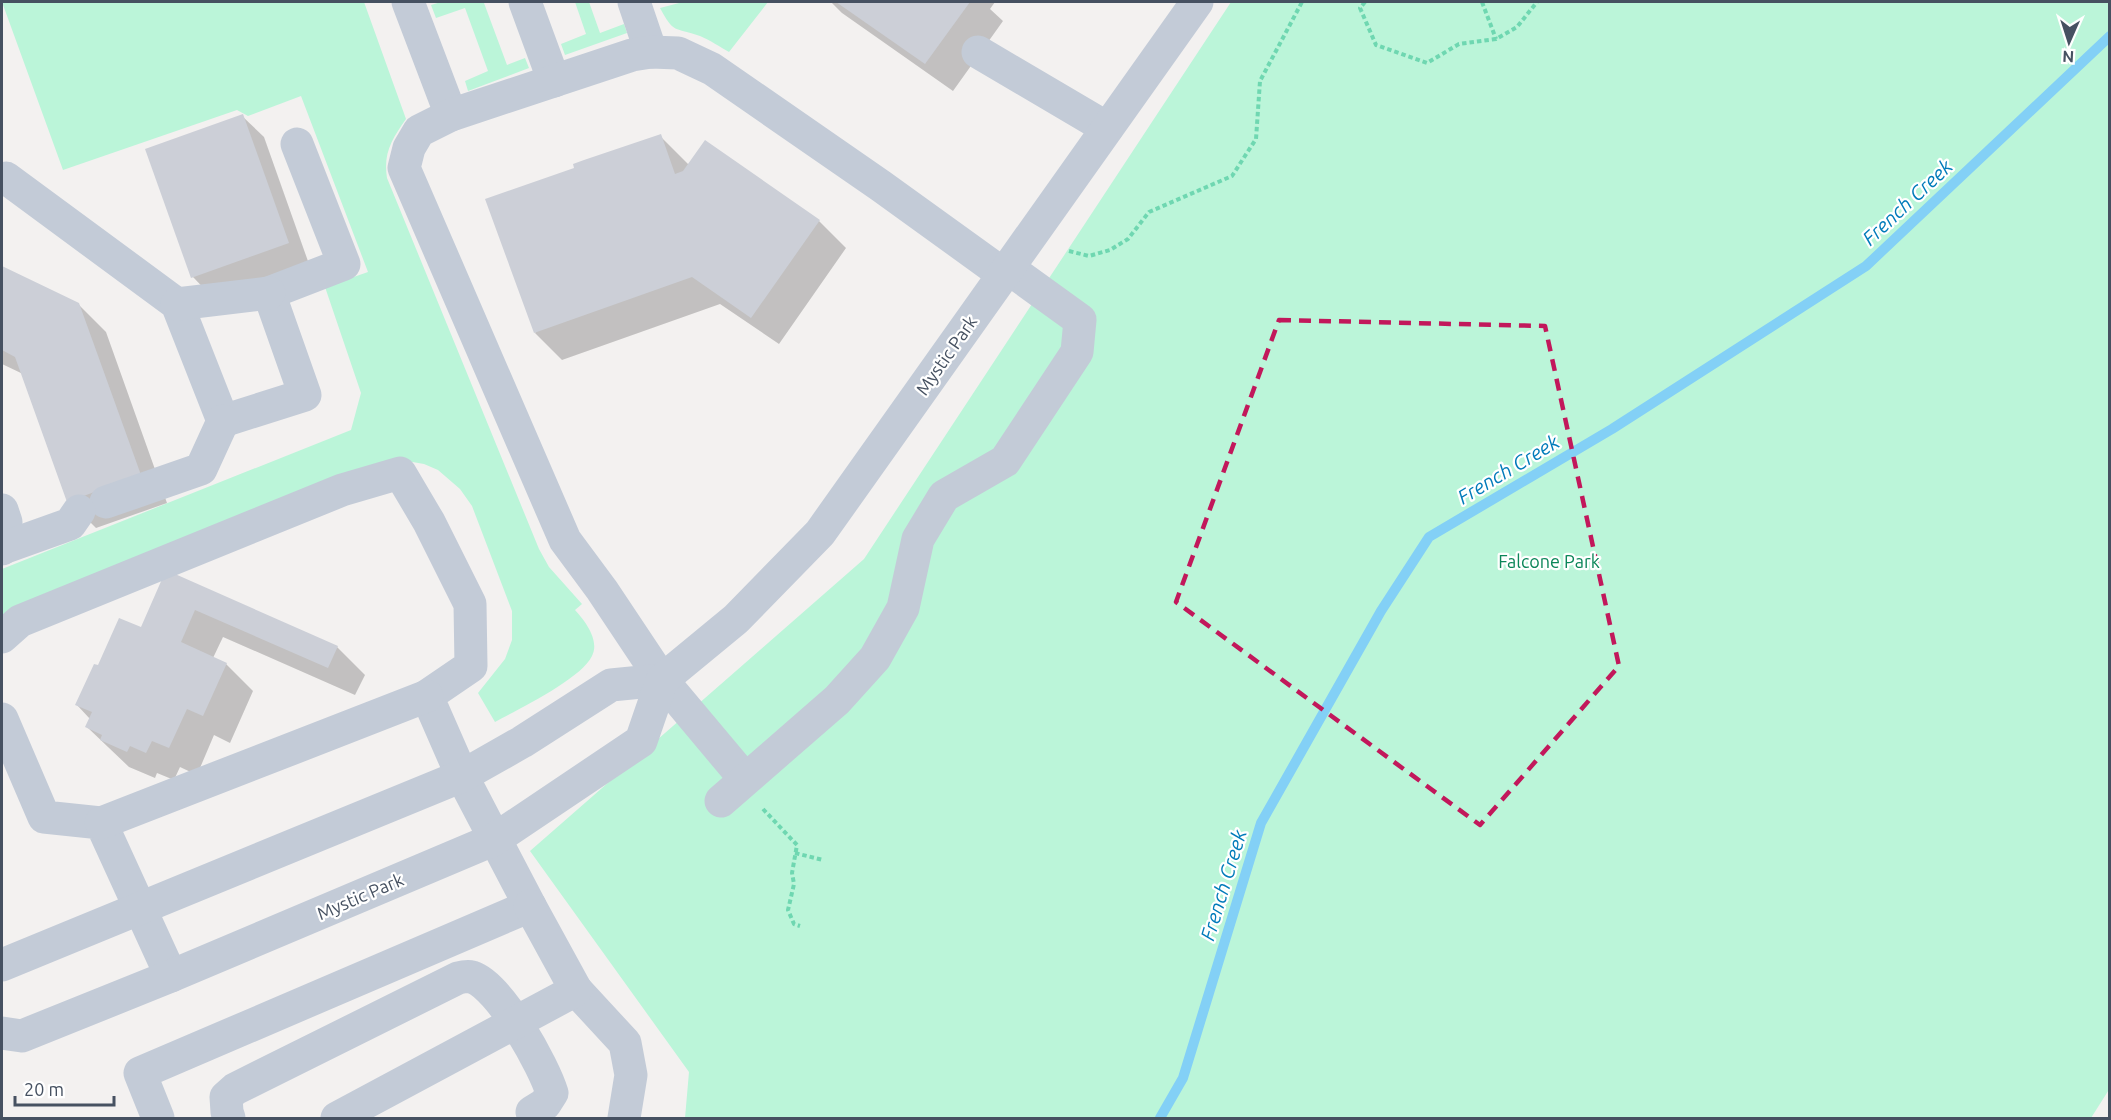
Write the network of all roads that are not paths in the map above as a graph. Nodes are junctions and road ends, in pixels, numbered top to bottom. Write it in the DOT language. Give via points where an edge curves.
graph roads {
  1 [pos="408,2"];
  2 [pos="525,2"];
  3 [pos="634,2"];
  4 [pos="1197,2"];
  5 [pos="651,52"];
  6 [pos="978,52"];
  7 [pos="554,81"];
  8 [pos="451,115"];
  9 [pos="1107,128"];
  10 [pos="297,144"];
  11 [pos="2,179"];
  12 [pos="1006,271"];
  13 [pos="268,293"];
  14 [pos="177,304"];
  15 [pos="223,421"];
  16 [pos="2,510"];
  17 [pos="2,548"];
  18 [pos="2,637"];
  19 [pos="662,680"];
  20 [pos="427,696"];
  21 [pos="2,719"];
  22 [pos="462,776"];
  23 [pos="101,823"];
  24 [pos="495,839"];
  25 [pos="530,906"];
  26 [pos="140,910"];
  27 [pos="2,965"];
  28 [pos="171,976"];
  29 [pos="576,990"];
  30 [pos="517,1022"];
  31 [pos="2,1034"];
  32 [pos="532,1112"];
  33 [pos="158,1119"];
  34 [pos="229,1119"];
  35 [pos="337,1119"];
  36 [pos="624,1119"];
  1 -- 8 [label="street"];
  2 -- 7 [label="street"];
  3 -- 5 [label="street"];
  4 -- 9 [label="street, Mystic Park"];
  5 -- 7 [label="street"];
  5 -- 12 [label="street" via="678,53 712,69"];
  6 -- 9 [label="street"];
  7 -- 8 [label="street"];
  8 -- 19 [label="street" via="418,131 404,168 565,540"];
  9 -- 12 [label="street, Mystic Park"];
  10 -- 13 [label="street" via="344,264"];
  11 -- 14 [label="street" via="6,178"];
  12 -- 19 [label="street, Mystic Park" via="820,533 736,619"];
  12 -- 19 [label="street" via="1080,320 1077,351 1005,461 944,496 918,539 903,608 875,658 837,700 736,788"];
  13 -- 14 [label="street"];
  13 -- 15 [label="street" via="305,395"];
  14 -- 15 [label="street"];
  15 -- 17 [label="street" via="201,469 92,507 70,524"];
  16 -- 17 [label="street" via="6,522"];
  18 -- 20 [label="street" via="20,621 342,490 400,473 470,604 471,666"];
  19 -- 22 [label="street" via="611,686"];
  19 -- 24 [label="street, Mystic Park" via="641,741"];
  20 -- 22 [label="street"];
  20 -- 23 [label="street"];
  21 -- 23 [label="street" via="44,817"];
  22 -- 24 [label="street"];
  22 -- 26 [label="street"];
  23 -- 26 [label="street"];
  24 -- 25 [label="street"];
  24 -- 28 [label="street, Mystic Park"];
  25 -- 29 [label="street"];
  25 -- 33 [label="street" via="140,1073"];
  26 -- 27 [label="street"];
  26 -- 28 [label="street"];
  28 -- 31 [label="street, Mystic Park" via="22,1036"];
  29 -- 30 [label="street"];
  29 -- 36 [label="street" via="626,1043 631,1075"];
  30 -- 32 [label="street" via="552,1093 545,1104"];
  30 -- 34 [label="street" via="486,986 472,977 458,978 235,1089 226,1097"];
  30 -- 35 [label="street"];
}
